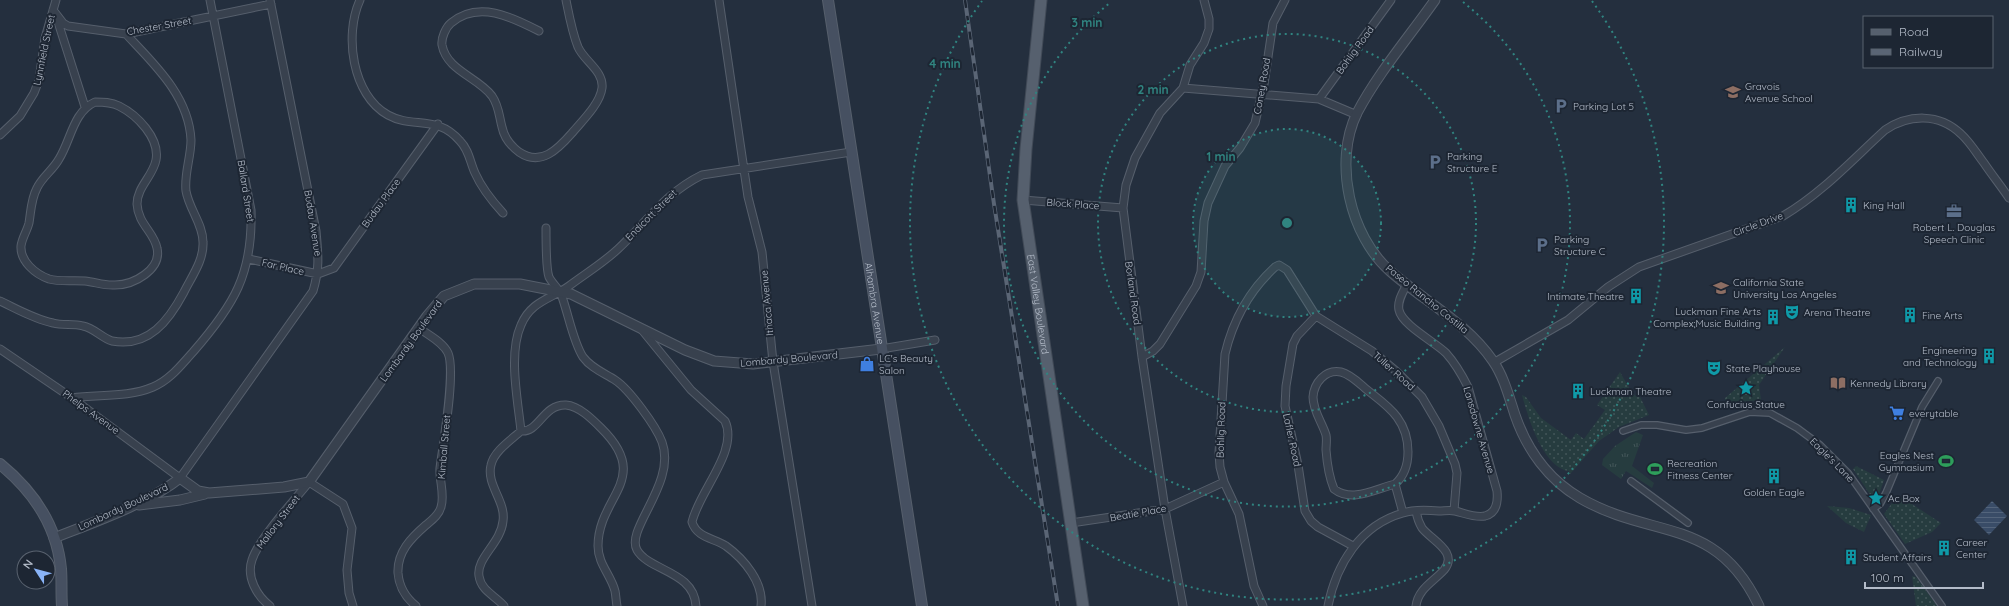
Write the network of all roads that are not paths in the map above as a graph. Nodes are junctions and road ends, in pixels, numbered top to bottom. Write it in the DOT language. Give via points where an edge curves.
graph roads {
  1 [pos="50,0"];
  2 [pos="56,0"];
  3 [pos="210,0"];
  4 [pos="360,0"];
  5 [pos="566,0"];
  6 [pos="719,0"];
  7 [pos="828,0"];
  8 [pos="1041,0"];
  9 [pos="1204,0"];
  10 [pos="1285,0"];
  11 [pos="1391,0"];
  12 [pos="1435,0"];
  13 [pos="271,2"];
  14 [pos="53,10"];
  15 [pos="213,16"];
  16 [pos="539,31"];
  17 [pos="126,34"];
  18 [pos="1183,88"];
  19 [pos="1262,95"];
  20 [pos="1319,99"];
  21 [pos="85,106"];
  22 [pos="1357,115"];
  23 [pos="438,124"];
  24 [pos="0,135"];
  25 [pos="851,152"];
  26 [pos="744,170"];
  27 [pos="2009,198"];
  28 [pos="1023,200"];
  29 [pos="1123,208"];
  30 [pos="503,213"];
  31 [pos="546,228"];
  32 [pos="248,259"];
  33 [pos="1279,265"];
  34 [pos="318,274"];
  35 [pos="1407,284"];
  36 [pos="560,292"];
  37 [pos="0,301"];
  38 [pos="1316,316"];
  39 [pos="419,328"];
  40 [pos="640,328"];
  41 [pos="935,340"];
  42 [pos="0,349"];
  43 [pos="881,349"];
  44 [pos="1142,357"];
  45 [pos="773,362"];
  46 [pos="1495,362"];
  47 [pos="1938,381"];
  48 [pos="72,398"];
  49 [pos="521,431"];
  50 [pos="1623,431"];
  51 [pos="0,464"];
  52 [pos="180,478"];
  53 [pos="1631,481"];
  54 [pos="309,482"];
  55 [pos="1224,482"];
  56 [pos="1395,484"];
  57 [pos="209,493"];
  58 [pos="130,506"];
  59 [pos="1165,509"];
  60 [pos="1873,509"];
  61 [pos="1416,511"];
  62 [pos="1454,511"];
  63 [pos="1403,513"];
  64 [pos="1688,523"];
  65 [pos="1071,524"];
  66 [pos="54,538"];
  67 [pos="1353,546"];
  68 [pos="62,606"];
  69 [pos="270,606"];
  70 [pos="353,606"];
  71 [pos="416,606"];
  72 [pos="504,606"];
  73 [pos="617,606"];
  74 [pos="696,606"];
  75 [pos="761,606"];
  76 [pos="812,606"];
  77 [pos="922,606"];
  78 [pos="1083,606"];
  79 [pos="1183,606"];
  80 [pos="1263,606"];
  81 [pos="1328,606"];
  82 [pos="1416,606"];
  83 [pos="1759,606"];
  84 [pos="1942,606"];
  1 -- 14 [label="street"];
  2 -- 14 [label="street, Lynnfield Street"];
  3 -- 15 [label="street, Ballard Street"];
  4 -- 23 [label="street" via="352,35 355,65 365,92 376,106 388,115 401,120"];
  5 -- 16 [label="street" via="578,47 600,75 602,87 593,106 564,143 550,154 538,158 526,157 514,148 506,138 497,105 491,95 456,67 442,44 448,25 459,15 474,11 493,10"];
  6 -- 26 [label="street, Ithaca Avenue"];
  7 -- 25 [label="main road, Alhambra Avenue"];
  8 -- 28 [label="main road, East Valley Boulevard"];
  9 -- 18 [label="street, Borland Road" via="1208,14 1208,29 1204,43 1190,64"];
  10 -- 19 [label="street, Coney Road" via="1273,23"];
  11 -- 20 [label="street, Bohlig Road"];
  12 -- 22 [label="street, Paseo Rancho Castilla" via="1373,86"];
  13 -- 15 [label="street, Chester Street"];
  13 -- 34 [label="street, Budau Avenue" via="316,231"];
  14 -- 17 [label="street, Chester Street" via="62,23 68,26"];
  14 -- 21 [label="street"];
  14 -- 24 [label="street, Lynnfield Street" via="34,93 20,116"];
  15 -- 17 [label="street, Chester Street"];
  15 -- 32 [label="street, Ballard Street" via="251,210 251,245"];
  17 -- 37 [label="street" via="163,76 183,106 191,141 186,189 203,240 199,262 166,322 151,334 130,341 111,340 85,326 55,324 37,319"];
  18 -- 19 [label="street"];
  18 -- 29 [label="street, Borland Road" via="1160,113 1135,158 1126,186"];
  19 -- 20 [label="street"];
  19 -- 44 [label="street, Coney Road" via="1255,124 1225,166 1208,203 1204,221 1201,272 1196,286 1160,344"];
  20 -- 22 [label="street"];
  21 -- 21 [label="street" via="60,158 33,196 29,223 21,247 29,266 48,278 114,286 126,284 146,274 156,258 157,248 140,218 137,204 145,181 154,167 155,145 144,126 118,106 107,102 95,102"];
  22 -- 35 [label="street, Paseo Rancho Castilla" via="1346,164 1352,209 1363,236 1376,256"];
  23 -- 30 [label="street" via="461,141 487,195"];
  23 -- 34 [label="street, Budau Place" via="334,268"];
  25 -- 26 [label="street, Endicott Street"];
  25 -- 43 [label="main road, Alhambra Avenue"];
  26 -- 36 [label="street, Endicott Street" via="702,175 684,184 666,198 617,249"];
  26 -- 45 [label="street, Ithaca Avenue" via="762,252"];
  27 -- 46 [label="street, Circle Drive" via="1971,146 1954,128 1926,118 1906,120 1885,130 1820,190 1795,209 1783,216 1639,267 1608,287 1568,320"];
  28 -- 29 [label="street, Block Place"];
  28 -- 65 [label="main road, East Valley Boulevard"];
  29 -- 44 [label="street, Borland Road"];
  31 -- 36 [label="street" via="549,276"];
  32 -- 34 [label="street, Far Place"];
  32 -- 48 [label="street, Ballard Street" via="231,302 204,339 173,374 152,388 136,392"];
  33 -- 38 [label="street, Tuller Road" via="1287,270"];
  33 -- 55 [label="street, Bohlig Road" via="1254,287 1228,342 1225,354 1219,453"];
  34 -- 52 [label="street, Budau Avenue" via="313,290"];
  35 -- 46 [label="street, Paseo Rancho Castilla" via="1469,332"];
  35 -- 62 [label="street, Lansdowne Avenue" via="1398,304 1400,314 1446,353 1463,377 1497,491 1496,507 1485,516"];
  36 -- 39 [label="street, Lombardy Boulevard" via="520,284 474,284 444,296"];
  36 -- 40 [label="street, Lombardy Boulevard" via="571,294"];
  36 -- 49 [label="street, Endicott Street" via="541,300 521,325 514,370"];
  36 -- 74 [label="street" via="583,357 626,390 652,423 662,442 665,451 664,473 653,502 637,529 635,544 642,556 685,583"];
  38 -- 62 [label="street, Tuller Road" via="1372,351 1422,398 1439,426 1455,464 1457,473"];
  38 -- 67 [label="street, Lafler Road" via="1297,336 1294,344 1285,406 1305,511 1310,521 1318,527"];
  39 -- 54 [label="street, Lombardy Boulevard"];
  39 -- 71 [label="street, Kimball Street" via="441,344 448,354 450,389 440,474 442,507 413,537 402,552 398,566 399,583 406,596"];
  40 -- 45 [label="street, Lombardy Boulevard" via="714,361 739,364"];
  40 -- 75 [label="street" via="691,390 725,421 728,427 727,446 695,510 692,522 698,532 726,546 747,565 760,591"];
  41 -- 43 [label="street, Lombardy Boulevard"];
  42 -- 48 [label="street, Phelps Avenue"];
  43 -- 45 [label="street, Lombardy Boulevard"];
  43 -- 77 [label="main road, Alhambra Avenue"];
  44 -- 59 [label="street, Borland Road"];
  45 -- 76 [label="street, Ithaca Avenue"];
  46 -- 83 [label="street, Paseo Rancho Castilla" via="1526,441 1544,469 1559,483 1581,499 1598,507 1679,532 1712,548 1735,567"];
  47 -- 60 [label="street" via="1922,408 1880,504"];
  48 -- 52 [label="street, Phelps Avenue"];
  49 -- 72 [label="street" via="501,450 491,464 492,482 502,506 504,520 496,543 479,567 482,586"];
  49 -- 73 [label="street" via="533,429 544,414 554,407 565,405 576,408 594,421 613,440 621,454 621,483 598,534 601,563 615,590"];
  50 -- 60 [label="street, Eagle's Lane" via="1641,425 1686,430 1702,428 1750,412 1770,413 1820,445 1848,473"];
  51 -- 66 [label="main road" via="14,475 33,497 44,513"];
  52 -- 57 [label="street, Lombardy Boulevard" via="198,491"];
  52 -- 58 [label="street, Lombardy Boulevard" via="166,489"];
  53 -- 64 [label="street"];
  54 -- 57 [label="street, Lombardy Boulevard" via="284,487"];
  54 -- 69 [label="street, Mallory Street" via="258,547 251,561 250,570 255,590"];
  54 -- 70 [label="street" via="342,504 352,528 347,570"];
  55 -- 59 [label="street, Beatie Place"];
  55 -- 80 [label="street, Bohlig Road" via="1239,514 1254,586"];
  56 -- 56 [label="street" via="1351,496 1334,489 1326,450 1326,436 1313,398 1319,381 1325,375 1332,372 1347,374 1381,401 1398,419 1406,435 1408,459 1404,473"];
  56 -- 63 [label="street"];
  57 -- 58 [label="street" via="180,500"];
  58 -- 66 [label="street, Lombardy Boulevard"];
  59 -- 65 [label="street, Beatie Place"];
  59 -- 79 [label="street, Borland Road"];
  60 -- 84 [label="street, Eagle's Lane"];
  61 -- 62 [label="street, Lansdowne Avenue"];
  61 -- 63 [label="street, Lansdowne Avenue"];
  61 -- 82 [label="street" via="1423,529 1447,552 1448,560 1445,568 1422,590"];
  63 -- 67 [label="street, Lansdowne Avenue" via="1372,528"];
  65 -- 78 [label="main road, East Valley Boulevard"];
  66 -- 68 [label="main road" via="60,568"];
  67 -- 81 [label="street, Lansdowne Avenue" via="1336,575"];
}
